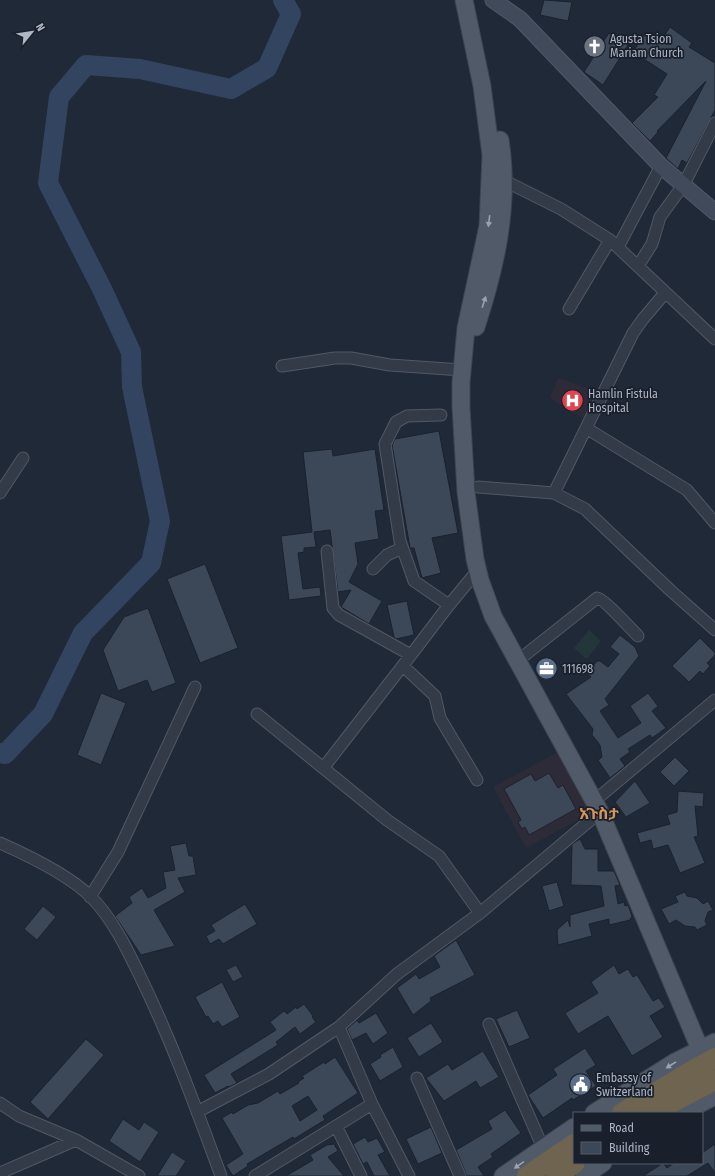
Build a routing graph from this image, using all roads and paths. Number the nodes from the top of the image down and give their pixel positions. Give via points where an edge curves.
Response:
1 (464, 0) edge
2 (475, 0) edge
3 (493, 0) edge
4 (715, 123) edge
5 (661, 166) junction
6 (497, 181) junction
7 (684, 184) junction
8 (715, 212) edge
9 (614, 243) junction
10 (638, 266) junction
11 (665, 293) junction
12 (569, 309) dead end
13 (715, 339) edge
14 (282, 366) dead end
15 (462, 370) junction
16 (441, 415) dead end
17 (586, 428) junction
18 (23, 458) dead end
19 (478, 488) junction
20 (0, 492) edge
21 (554, 493) junction
22 (715, 523) edge
23 (402, 548) junction
24 (327, 551) dead end
25 (374, 569) dead end
26 (478, 570) junction
27 (449, 605) junction
28 (715, 630) edge
29 (638, 636) dead end
30 (411, 655) junction
31 (525, 655) junction
32 (403, 666) junction
33 (195, 686) dead end
34 (715, 700) edge
35 (257, 714) dead end
36 (324, 767) junction
37 (477, 780) dead end
38 (600, 805) junction
39 (0, 843) edge
40 (90, 897) junction
41 (480, 914) junction
42 (489, 1024) dead end
43 (339, 1027) junction
44 (709, 1049) edge
45 (417, 1078) dead end
46 (715, 1080) edge
47 (715, 1096) edge
48 (0, 1103) edge
49 (372, 1104) junction
50 (197, 1112) junction
51 (596, 1112) edge
52 (624, 1112) edge
53 (654, 1112) edge
54 (684, 1112) edge
55 (336, 1126) junction
56 (573, 1128) edge
57 (76, 1140) junction
58 (573, 1145) edge
59 (544, 1148) junction
60 (574, 1164) edge
61 (602, 1164) edge
62 (0, 1173) edge
63 (139, 1176) edge
64 (221, 1176) edge
65 (255, 1176) edge
66 (361, 1176) edge
67 (409, 1176) edge
68 (460, 1176) edge
69 (503, 1176) edge
70 (527, 1176) edge
71 (556, 1176) edge
72 (584, 1176) edge

1 - 6 main road via 483,93
2 - 6 main road via 501,145
3 - 5 street via 520,19
4 - 7 street
5 - 7 street
5 - 9 street
6 - 9 street via 560,208
6 -> 15 main road via 466,328
19 -> 6 main road via 472,430 472,351 501,234 504,206
7 - 8 street
7 - 10 street via 660,217 652,244
9 - 10 street
9 - 12 street
10 - 11 street
11 - 13 street
11 - 17 street via 633,333
14 - 15 street via 351,358 390,365
15 - 26 main road via 461,407 467,499
16 - 23 street via 407,416 396,422 385,444
17 - 21 street
17 - 22 street via 687,490
18 - 20 street
19 - 21 street
19 - 31 main road via 489,574 503,612
21 - 28 street via 585,509
23 - 25 street via 387,555
23 - 27 street via 414,581
24 - 30 street via 333,608 339,615
26 - 27 street
26 - 38 main road via 493,616
27 - 30 street
29 - 31 street via 605,601 597,598
30 - 32 street
31 - 38 main road
32 - 36 street
32 - 37 street via 435,696 440,718
33 - 40 street via 118,852
34 - 38 street
35 - 36 street
36 - 41 street via 387,820 439,856
38 - 41 street
38 - 44 main road
39 - 40 street via 52,869
40 - 50 street via 110,920 128,952 170,1042
41 - 43 street via 397,974
42 - 59 street
43 - 49 street
43 - 50 street via 269,1074
44 -> 51 main road via 675,1062
44 - 52 highway via 688,1073
45 - 68 street
46 - 53 highway
47 - 54 main road
48 - 57 street via 19,1116
49 - 55 street
49 - 67 street
50 - 64 street
55 - 65 street
55 - 66 street
56 - 59 main road
57 - 62 street
57 - 63 street
58 - 70 highway
59 -> 69 main road
60 - 71 highway
61 - 72 main road

